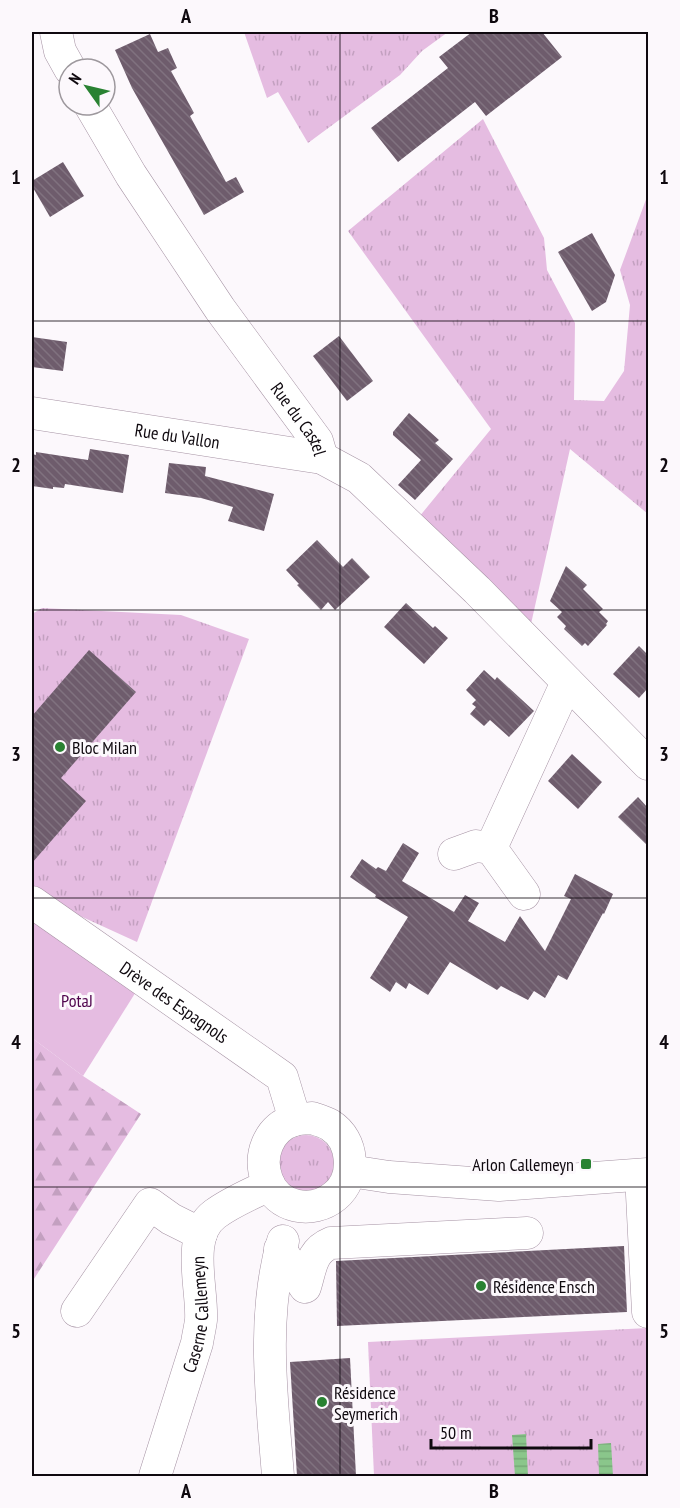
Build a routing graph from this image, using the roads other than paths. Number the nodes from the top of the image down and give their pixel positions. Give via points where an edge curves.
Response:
1 (56, 32) edge
2 (63, 57) edge
3 (97, 117) edge
4 (32, 413) edge
5 (322, 458) junction
6 (567, 682) junction
7 (648, 764) edge
8 (490, 848) junction
9 (454, 854) dead end
10 (524, 894) dead end
11 (32, 902) edge
12 (295, 1120) junction
13 (350, 1171) junction
14 (645, 1174) edge
15 (268, 1185) junction
16 (293, 1206) junction
17 (527, 1233) dead end
18 (201, 1234) junction
19 (280, 1249) junction
20 (77, 1311) dead end
21 (648, 1312) edge
22 (155, 1476) edge
23 (278, 1476) edge

1 - 2 street
3 - 5 street, Rue du Castel via 130,175 220,309 317,441
4 - 5 street, Rue du Vallon
5 - 6 street, Rue du Castel via 359,478
6 - 7 street, Rue du Castel
6 - 8 street
8 - 9 street via 476,846
8 - 10 street
11 - 12 street, Drève des Espagnols via 282,1077
12 - 13 street via 312,1118 329,1124 343,1137 350,1153
12 - 15 street via 280,1127 269,1139 263,1154
13 - 14 street via 499,1185
13 - 16 street via 335,1196 322,1203
14 - 21 street
15 - 16 street via 278,1199
15 - 18 street, Caserne Callemeyn via 213,1215
16 - 19 street
17 - 19 street via 331,1243 314,1256 305,1287
18 - 20 street via 150,1204
18 - 22 street, Caserne Callemeyn via 197,1264 201,1321 197,1343
19 - 23 street via 269,1354

